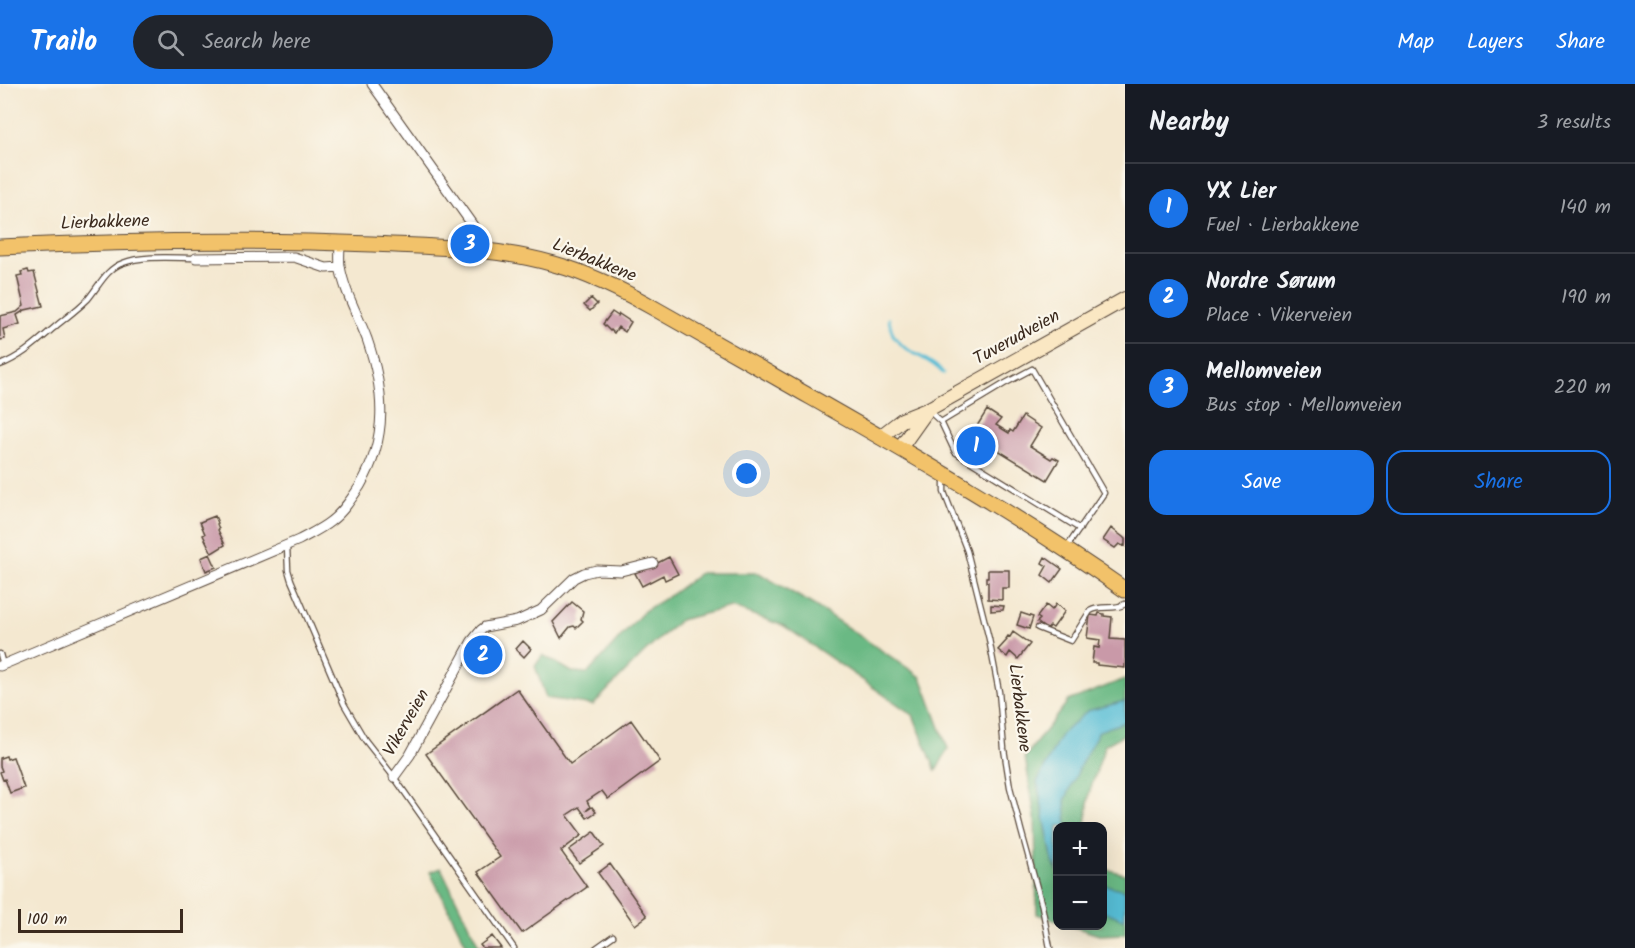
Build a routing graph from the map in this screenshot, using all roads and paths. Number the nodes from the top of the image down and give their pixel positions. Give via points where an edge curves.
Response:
1 (372, 84) edge
2 (340, 243) junction
3 (0, 247) edge
4 (476, 250) junction
5 (196, 258) joint
6 (340, 267) junction
7 (1125, 299) edge
8 (2, 364) edge
9 (927, 410) junction
10 (941, 422) junction
11 (880, 437) junction
12 (900, 448) junction
13 (948, 476) junction
14 (1080, 529) junction
15 (287, 546) junction
16 (1065, 549) junction
17 (653, 563) dead end
18 (1125, 590) edge
19 (1125, 604) edge
20 (1038, 628) dead end
21 (0, 654) edge
22 (1, 666) edge
23 (394, 777) junction
24 (613, 936) dead end
25 (514, 948) edge
26 (596, 948) edge
27 (1050, 948) edge

1 - 4 street via 470,220 476,233
2 - 3 main road, Lierbakkene via 203,240
2 - 4 main road, Lierbakkene
2 - 6 street
4 - 11 main road, Lierbakkene via 545,261 601,281
5 - 6 street via 294,257 326,268
5 - 8 lane via 140,259 117,266 78,308 34,345
6 - 15 street via 376,368 382,414 379,440 366,476 338,515
7 - 9 main road, Tuverudveien
9 - 10 lane
9 - 11 main road, Tuverudveien via 902,420
9 - 12 main road, Tuverudveien
10 - 14 lane via 956,452
10 - 14 lane via 1032,369 1104,493
11 - 12 main road, Lierbakkene
12 - 13 main road, Lierbakkene
13 - 16 main road, Lierbakkene
13 - 27 lane, Lierbakkene via 944,492 967,550 989,639 1010,787
14 - 16 lane
15 - 22 street
15 - 23 lane, Vikerveien via 291,580 344,704 365,740
16 - 18 main road, Lierbakkene
17 - 23 street, Vikerveien via 621,571 584,573 541,610 481,630
19 - 20 lane via 1094,608 1071,641
21 - 22 lane
23 - 25 lane
24 - 26 lane

